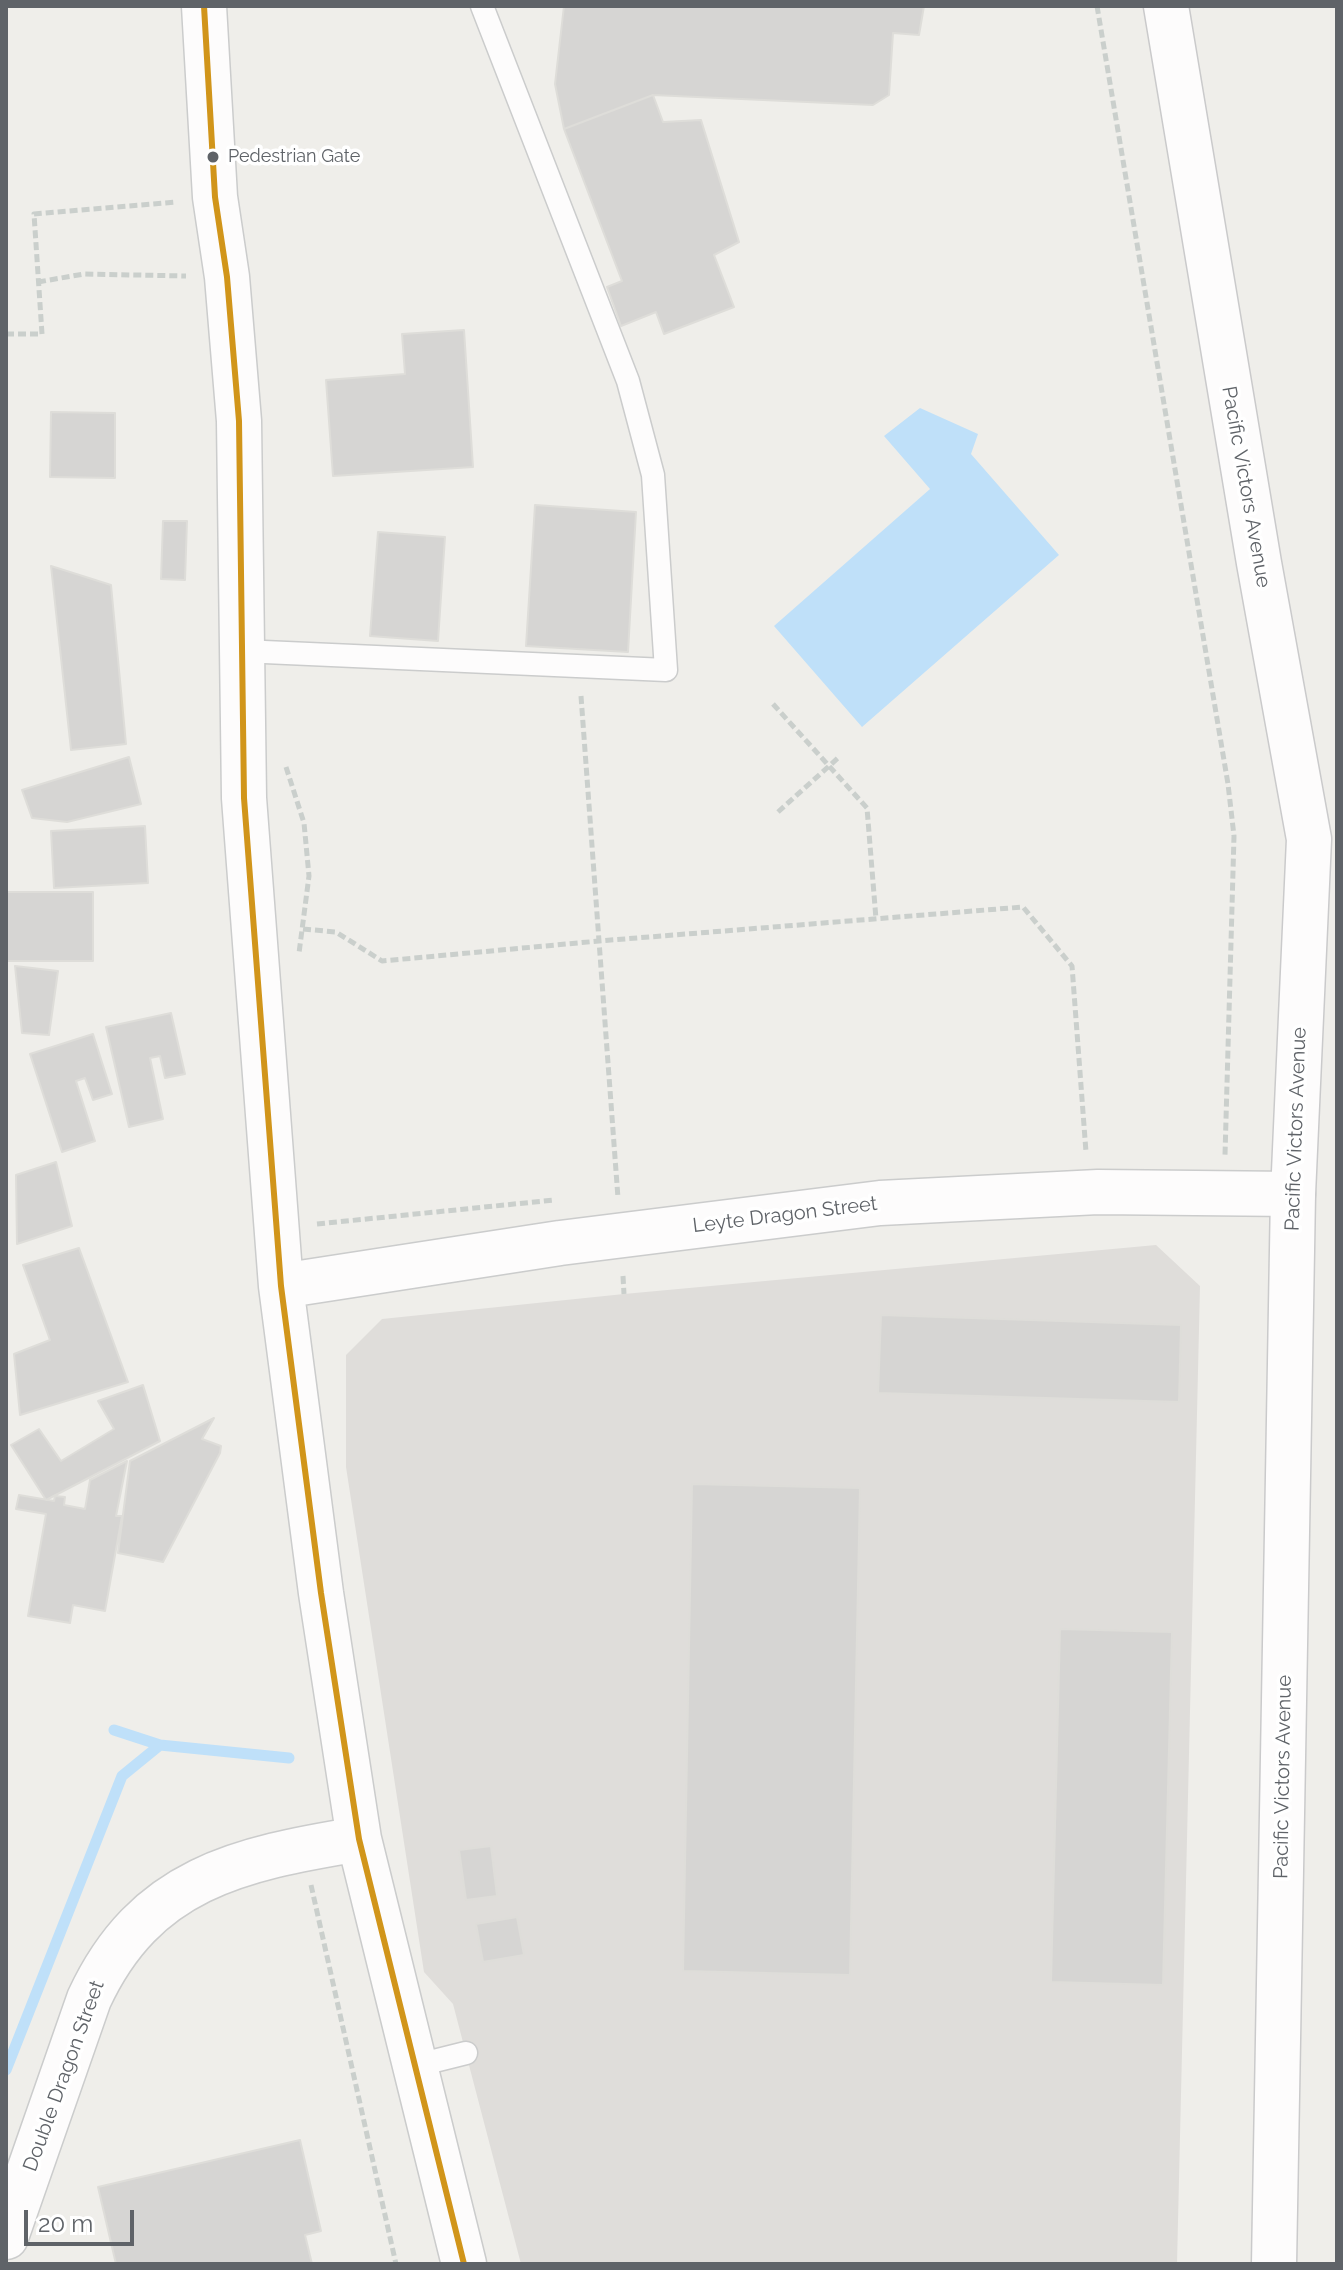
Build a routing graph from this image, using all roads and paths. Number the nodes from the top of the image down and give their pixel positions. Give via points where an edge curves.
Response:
1 (204, 6) edge
2 (482, 6) edge
3 (1097, 6) edge
4 (1166, 6) edge
5 (215, 197) junction
6 (227, 277) junction
7 (38, 282) junction
8 (6, 334) edge
9 (242, 651) junction
10 (579, 666) junction
11 (773, 704) dead end
12 (838, 758) dead end
13 (830, 766) junction
14 (778, 812) dead end
15 (876, 919) junction
16 (303, 929) dead end
17 (599, 941) junction
18 (1086, 1152) dead end
19 (1225, 1156) dead end
20 (633, 1192) dead end
21 (1293, 1194) junction
22 (602, 1195) dead end
23 (556, 1200) dead end
24 (619, 1214) junction
25 (308, 1225) dead end
26 (281, 1286) junction
27 (624, 1294) dead end
28 (364, 1858) junction
29 (312, 1866) junction
30 (296, 1887) dead end
31 (466, 2053) dead end
32 (414, 2066) junction
33 (6, 2237) edge
34 (396, 2264) edge
35 (464, 2264) edge
36 (1274, 2264) edge

1 - 5 street
2 - 10 lane via 628,381 653,475 666,670
3 - 19 path via 1234,836
4 - 21 street, Pacific Victors Avenue via 1309,839
5 - 6 street
5 - 7 path via 34,214
6 - 7 path via 99,273
6 - 9 street via 239,421
7 - 8 path via 42,334
9 - 10 lane
9 - 26 street via 244,798
10 - 17 path
11 - 13 path
12 - 13 path
13 - 14 path
13 - 15 path via 867,808
15 - 17 path
15 - 18 path via 1023,907 1072,966
16 - 17 path via 336,932 382,961
17 - 24 path
20 - 24 path
21 - 24 street, Leyte Dragon Street via 1098,1192
21 - 36 street, Pacific Victors Avenue
22 - 24 path
23 - 25 path
24 - 26 street, Leyte Dragon Street
24 - 27 path
26 - 28 street via 321,1593
28 - 29 street, Double Dragon Street
28 - 29 path
28 - 32 street
29 - 30 path
29 - 33 street, Double Dragon Street via 249,1862 208,1877 156,1908 125,1938 85,2009
29 - 34 path
31 - 32 lane
32 - 35 street

